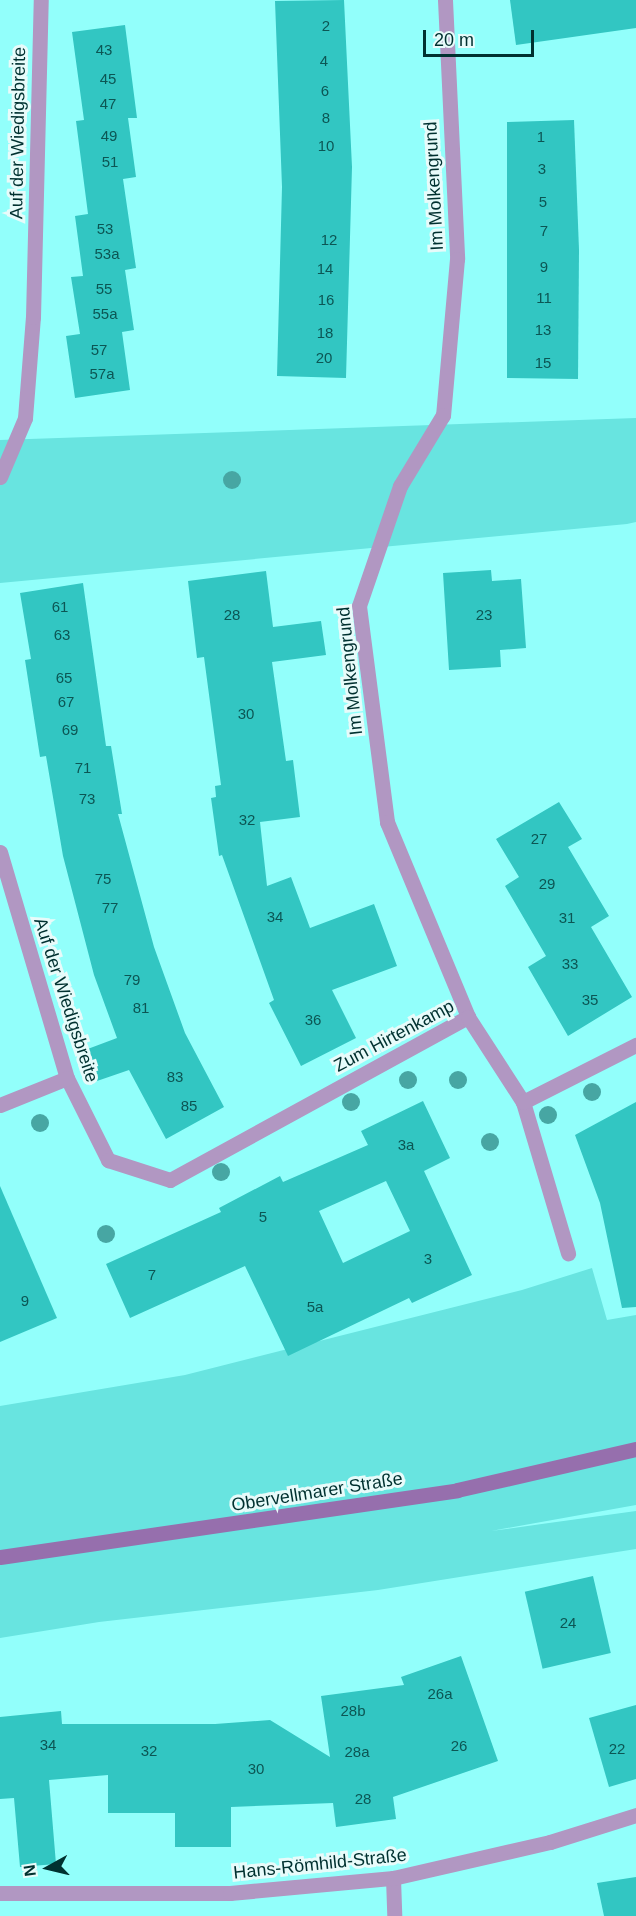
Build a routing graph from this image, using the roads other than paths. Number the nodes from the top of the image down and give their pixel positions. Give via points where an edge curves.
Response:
1 (41, 0) edge
2 (445, 0) edge
3 (0, 477) edge
4 (0, 852) edge
5 (468, 1017) junction
6 (636, 1045) edge
7 (67, 1078) junction
8 (523, 1102) junction
9 (0, 1105) edge
10 (170, 1180) joint
11 (568, 1253) dead end
12 (636, 1449) edge
13 (0, 1557) edge
14 (636, 1815) edge
15 (393, 1878) junction
16 (0, 1893) edge
17 (394, 1916) edge

1 - 3 street, Auf der Wiedigsbreite via 33,317 25,418
2 - 5 street, Im Molkengrund via 457,259 444,415 400,486 359,606 387,822
4 - 7 street, Auf der Wiedigsbreite
5 - 8 street, Zum Hirtenkamp
5 - 10 street, Zum Hirtenkamp
6 - 8 street
7 - 9 street
7 - 10 street, Auf der Wiedigsbreite via 108,1160
8 - 11 street, Zum Hirtenkamp
12 - 13 main road, Obervellmarer Straße via 457,1490
14 - 15 street, Hans-Römhild-Straße via 550,1842
15 - 16 street, Hans-Römhild-Straße via 231,1893
15 - 17 street

